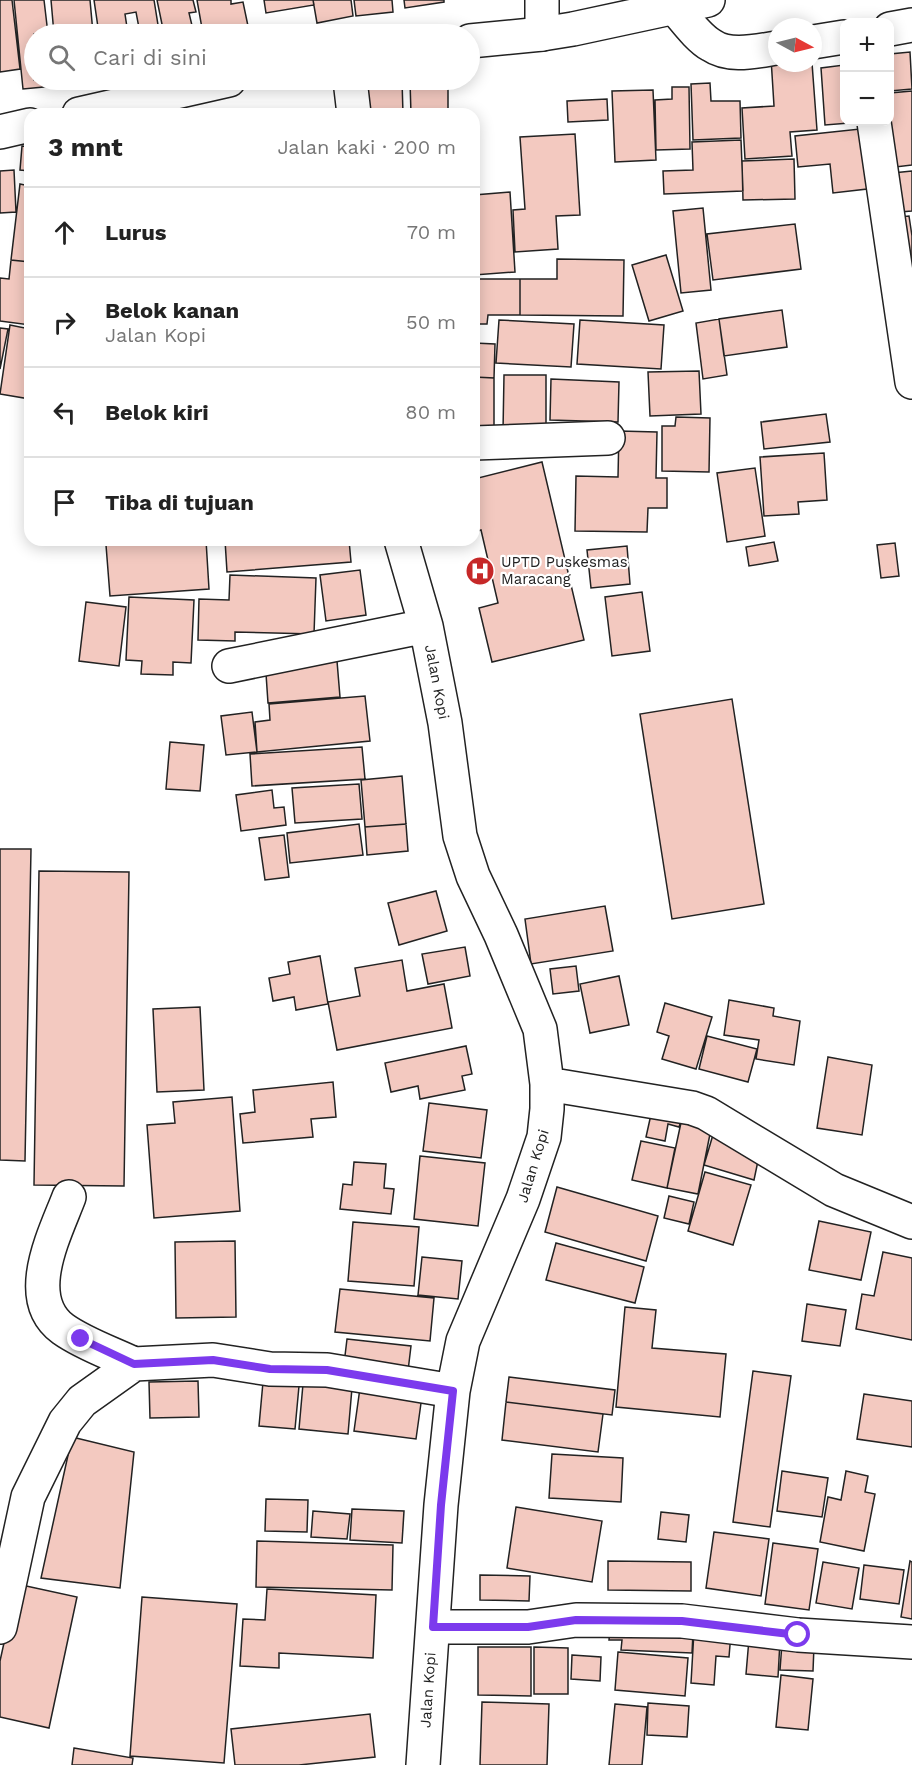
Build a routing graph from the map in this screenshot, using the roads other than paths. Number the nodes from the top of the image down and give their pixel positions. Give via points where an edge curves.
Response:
1 (542, 0) edge
2 (708, 0) edge
3 (674, 7) junction
4 (912, 25) edge
5 (894, 28) edge
6 (542, 34) junction
7 (840, 38) edge
8 (480, 40) edge
9 (822, 41) edge
10 (768, 49) edge
11 (185, 90) edge
12 (351, 90) edge
13 (105, 108) edge
14 (353, 108) edge
15 (24, 126) edge
16 (875, 126) edge
17 (0, 132) edge
18 (912, 382) edge
19 (608, 438) dead end
20 (480, 443) edge
21 (404, 546) edge
22 (426, 626) junction
23 (229, 666) dead end
24 (547, 1084) junction
25 (69, 1197) dead end
26 (912, 1222) edge
27 (134, 1364) junction
28 (453, 1391) junction
29 (0, 1627) edge
30 (433, 1627) junction
31 (912, 1642) edge
32 (423, 1765) edge

1 - 6 street
2 - 3 street
3 - 6 street
3 - 10 street via 710,45 737,53
4 - 5 street
6 - 8 street
7 - 9 street
11 - 13 street
12 - 14 street
15 - 17 street
16 - 18 street
19 - 20 street
21 - 22 street, Jalan Kopi
22 - 23 street
22 - 24 street, Jalan Kopi via 445,723 460,836 473,876 540,1029
24 - 26 street via 706,1113 834,1190
24 - 28 street, Jalan Kopi via 544,1137 523,1199 463,1341
25 - 27 street via 45,1258 42,1295 62,1329
27 - 28 street via 213,1360 270,1369 327,1370
27 - 29 street via 82,1401 64,1422 28,1497
28 - 30 street, Jalan Kopi
30 - 31 street via 528,1627 576,1620 682,1621 798,1635
30 - 32 street, Jalan Kopi

